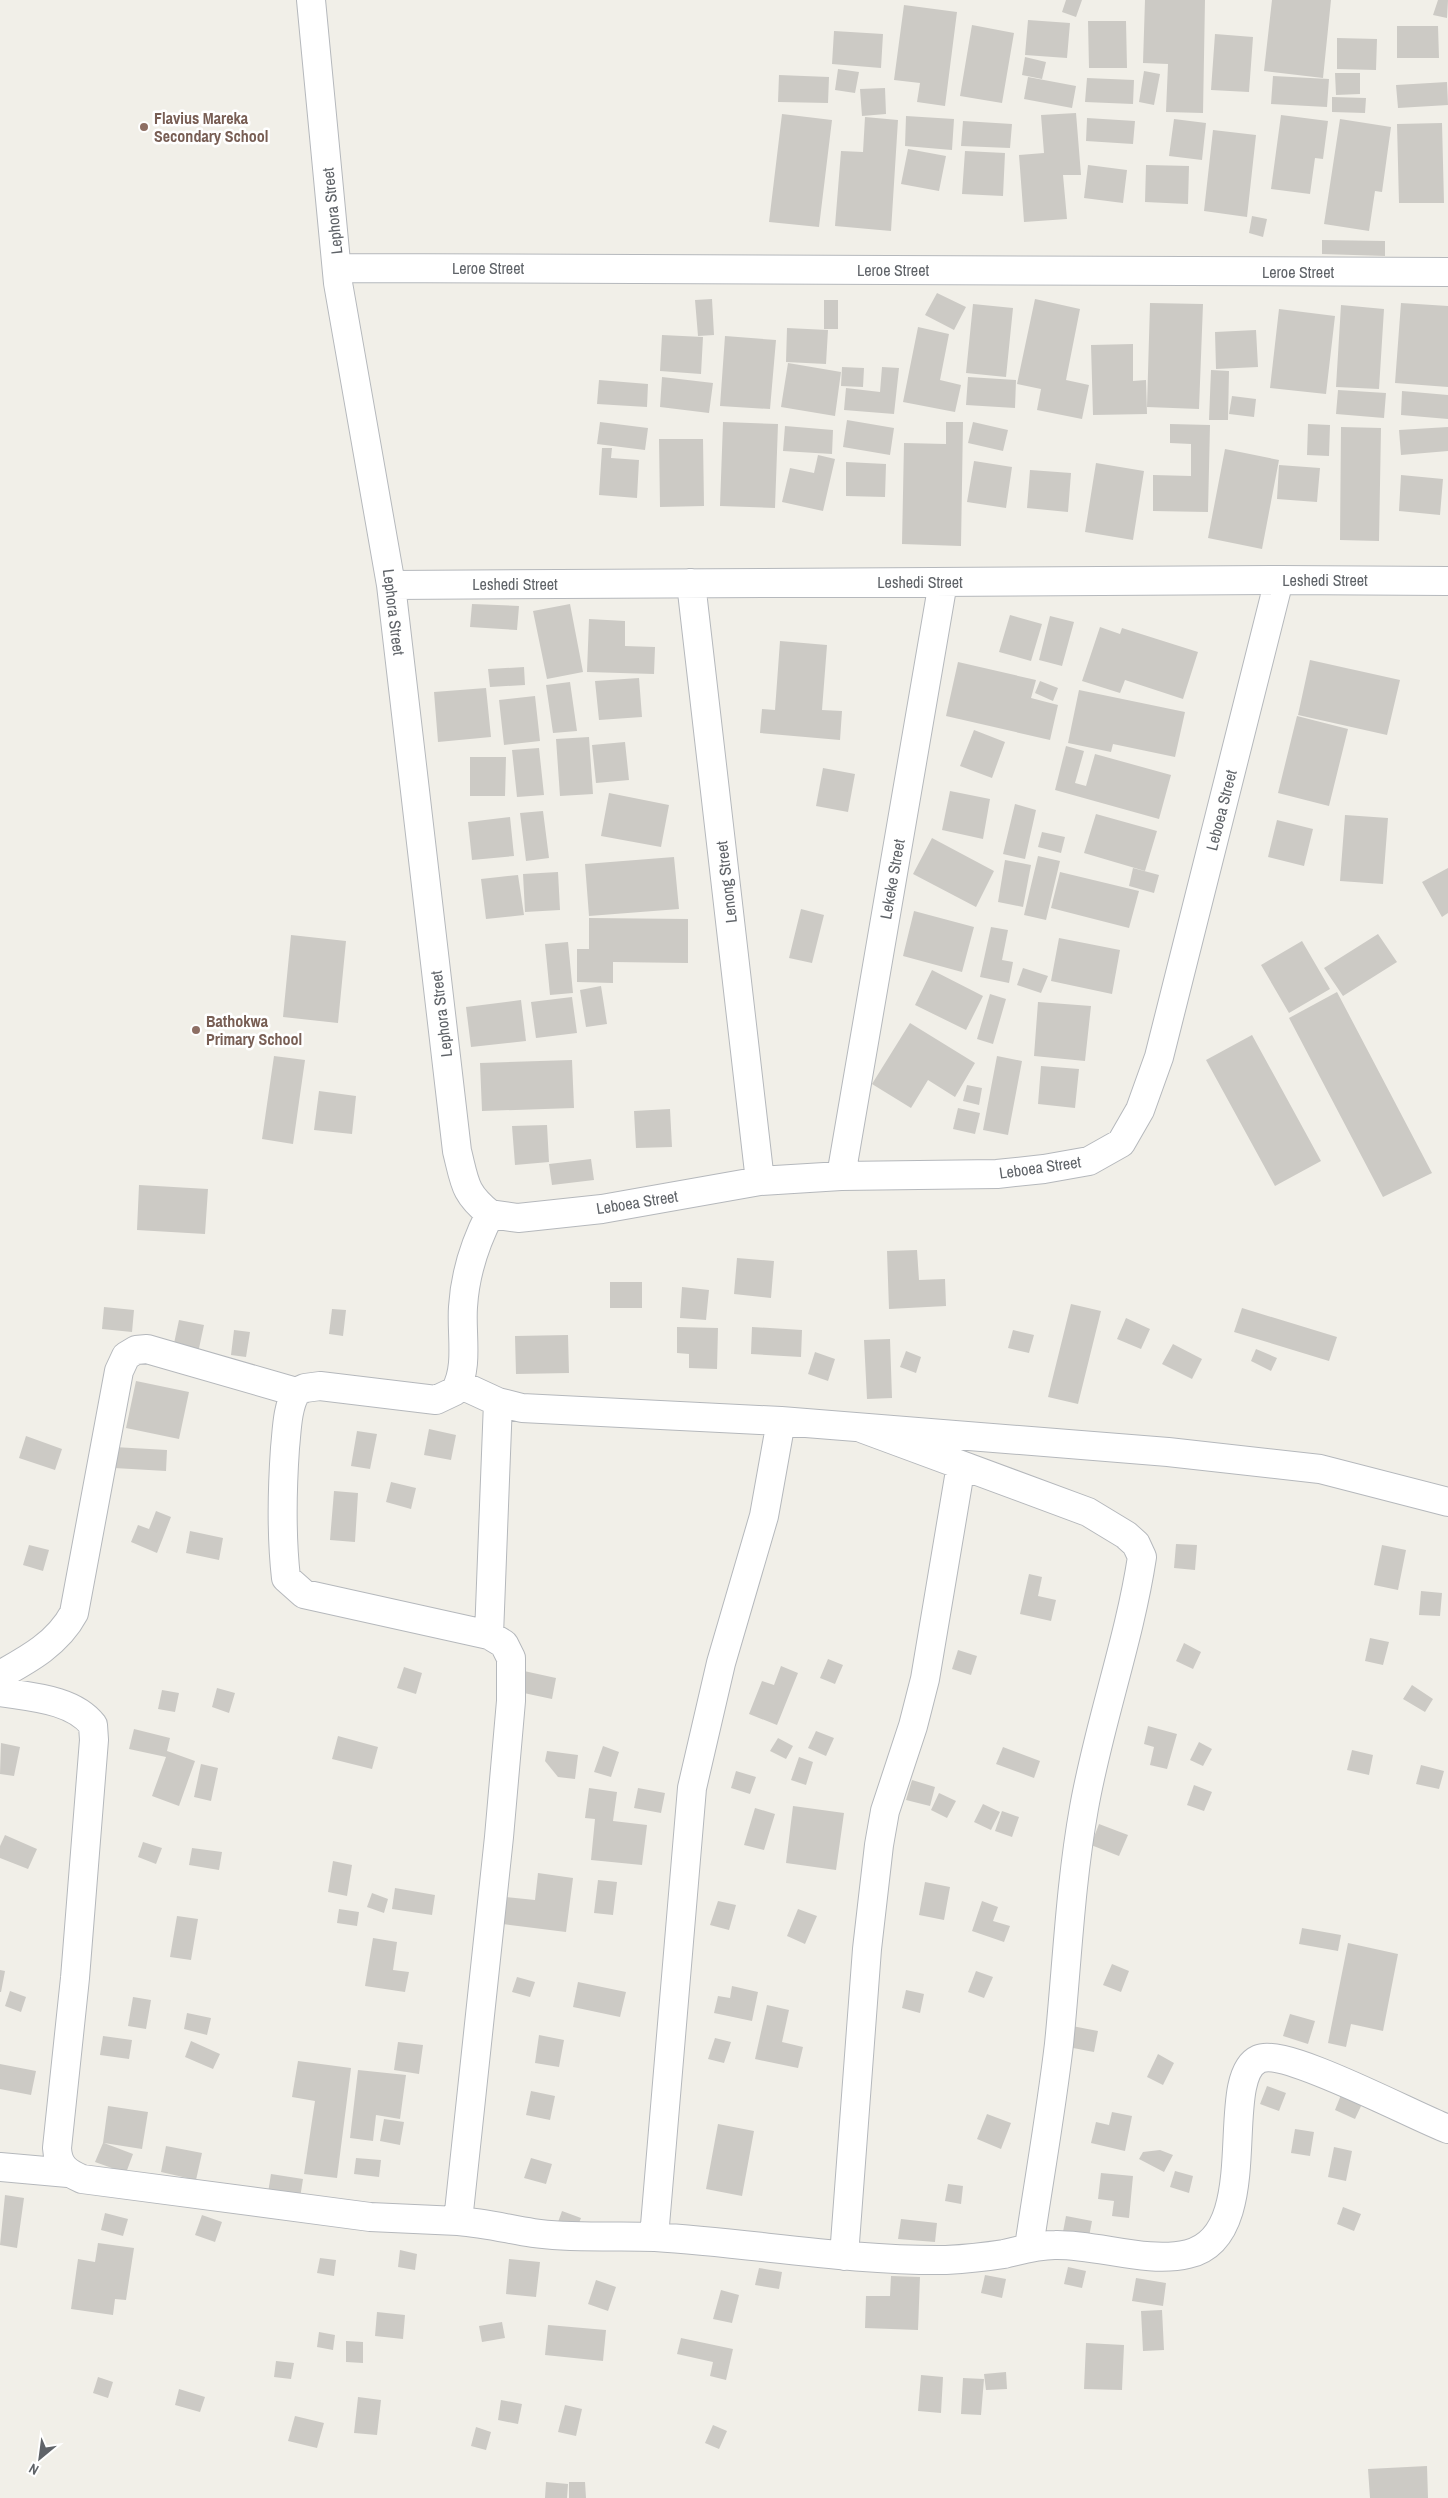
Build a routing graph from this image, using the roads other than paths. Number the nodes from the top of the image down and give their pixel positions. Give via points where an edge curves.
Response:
1 (311, 0) edge
2 (338, 268) junction
3 (1448, 272) edge
4 (1279, 580) junction
5 (1448, 581) edge
6 (942, 582) junction
7 (691, 583) junction
8 (391, 585) junction
9 (841, 1176) junction
10 (760, 1181) junction
11 (490, 1214) junction
12 (459, 1384) junction
13 (296, 1392) junction
14 (498, 1402) junction
15 (781, 1421) junction
16 (861, 1428) junction
17 (961, 1465) junction
18 (1448, 1502) edge
19 (489, 1635) junction
20 (0, 1675) edge
21 (0, 1692) edge
22 (1448, 2129) edge
23 (0, 2166) edge
24 (68, 2173) junction
25 (458, 2221) junction
26 (654, 2237) junction
27 (1029, 2247) junction
28 (844, 2256) junction

1 - 2 street, Lephora Street
2 - 3 street, Leroe Street
2 - 8 street, Lephora Street
4 - 5 street, Leshedi Street
4 - 6 street, Leshedi Street
4 - 9 street, Leboea Street via 1159,1057 1140,1110 1121,1143 1089,1161 1044,1169 997,1174
6 - 7 street, Leshedi Street
6 - 9 street, Lekeke Street
7 - 8 street, Leshedi Street
7 - 10 street, Lenong Street
8 - 11 street, Lephora Street via 457,1151 466,1190
9 - 10 street, Leboea Street
10 - 11 street, Leboea Street via 602,1209 518,1218
11 - 12 street via 471,1259 464,1294
12 - 13 street via 455,1391 436,1400 320,1386
12 - 14 street
13 - 19 street via 288,1416 282,1483 282,1544 286,1578 304,1594 322,1600
13 - 20 street via 147,1349 136,1350 126,1356 119,1371 112,1404 74,1613 66,1627 42,1651
14 - 15 street via 545,1410
14 - 19 street
15 - 16 street
15 - 26 street via 764,1516 721,1662 692,1788
16 - 17 street
16 - 18 street via 1168,1452 1320,1469
17 - 27 street via 1088,1512 1126,1535 1136,1544 1142,1557 1084,1808 1058,2045
17 - 28 street via 925,1679 885,1811 879,1845 866,1959
19 - 25 street via 504,1644 511,1658 511,1701
21 - 24 street via 51,1701 78,1712 93,1725 75,1978 57,2148 58,2157
22 - 27 street via 1298,2063 1269,2057 1258,2059 1248,2068 1244,2081 1231,2200 1224,2226 1212,2243 1191,2254 1168,2257 1057,2245
23 - 24 street
24 - 25 street via 82,2179 370,2217
25 - 26 street via 533,2233
26 - 28 street
27 - 28 street via 983,2258 945,2260

